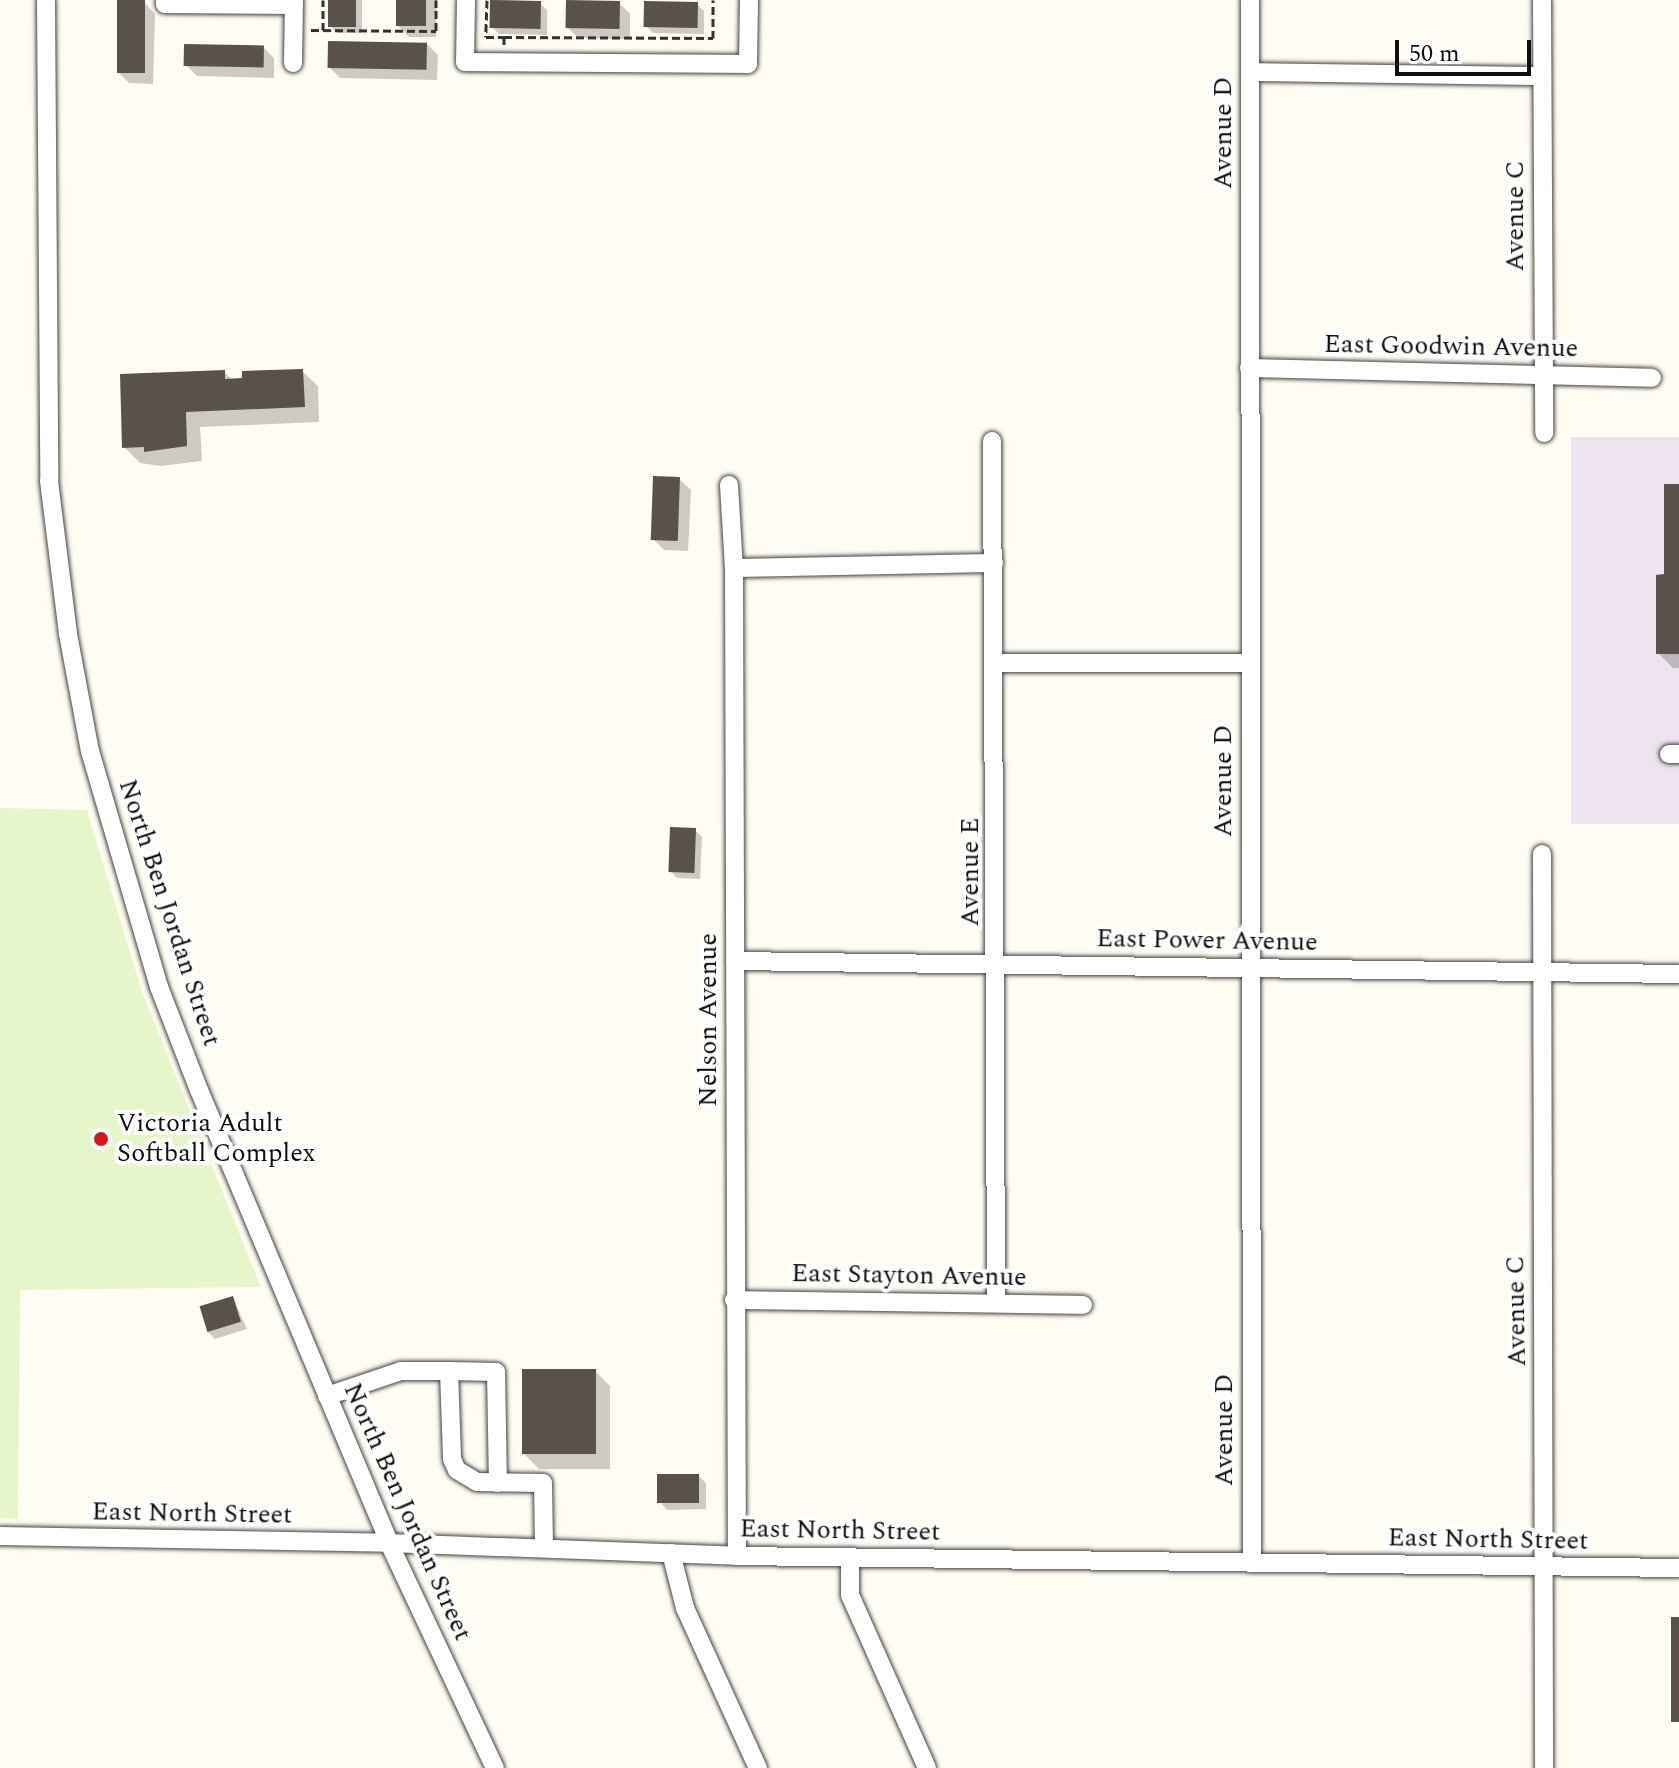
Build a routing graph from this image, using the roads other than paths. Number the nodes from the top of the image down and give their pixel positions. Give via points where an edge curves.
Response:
1 (46, 0) edge
2 (165, 0) edge
3 (466, 0) edge
4 (749, 0) edge
5 (1250, 0) edge
6 (1542, 0) edge
7 (294, 2) edge
8 (293, 63) dead end
9 (1250, 72) junction
10 (1542, 76) junction
11 (1249, 368) junction
12 (1542, 375) junction
13 (1652, 378) dead end
14 (1544, 433) dead end
15 (992, 441) dead end
16 (729, 485) dead end
17 (994, 563) junction
18 (734, 568) junction
19 (997, 663) junction
20 (1251, 663) junction
21 (1542, 854) dead end
22 (735, 961) junction
23 (998, 965) junction
24 (1249, 967) junction
25 (1539, 971) junction
26 (1679, 974) edge
27 (734, 1300) junction
28 (996, 1303) junction
29 (1083, 1305) dead end
30 (449, 1371) junction
31 (327, 1396) junction
32 (498, 1483) junction
33 (0, 1536) edge
34 (389, 1543) junction
35 (544, 1548) junction
36 (671, 1553) junction
37 (737, 1556) junction
38 (850, 1558) junction
39 (1252, 1563) junction
40 (1546, 1567) junction
41 (1679, 1568) edge
42 (495, 1768) edge
43 (758, 1768) edge
44 (927, 1768) edge
45 (1544, 1768) edge

1 - 31 street, North Ben Jordan Street via 44,355 49,481 68,634 90,751 159,987
2 - 7 street
3 - 4 street via 465,62 748,64
5 - 9 street, Avenue D
6 - 10 street, Avenue C
7 - 8 street
9 - 10 street
9 - 11 street, Avenue D
10 - 12 street, Avenue C
11 - 12 street, East Goodwin Avenue
11 - 20 street, Avenue D
12 - 13 street, East Goodwin Avenue
12 - 14 street, Avenue C
15 - 17 street, Avenue E
16 - 18 street, Nelson Avenue
17 - 18 street
17 - 19 street, Avenue E
18 - 22 street, Nelson Avenue
19 - 20 street
19 - 23 street, Avenue E
20 - 24 street, Avenue D
21 - 25 street, Avenue C
22 - 23 street, East Power Avenue
22 - 27 street, Nelson Avenue
23 - 24 street, East Power Avenue
23 - 28 street, Avenue E
24 - 25 street, East Power Avenue
24 - 39 street, Avenue D
25 - 26 street, East Power Avenue
25 - 40 street, Avenue C
27 - 28 street, East Stayton Avenue
27 - 37 street, Nelson Avenue
28 - 29 street, East Stayton Avenue
30 - 31 street via 401,1371
30 - 32 street via 452,1459 466,1479
30 - 32 street via 496,1372
31 - 34 street, North Ben Jordan Street
32 - 35 street via 543,1483
33 - 34 street, East North Street
34 - 35 street, East North Street
34 - 42 street, North Ben Jordan Street
35 - 36 street, East North Street
36 - 37 street, East North Street
36 - 43 street via 685,1608
37 - 38 street, East North Street
38 - 39 street, East North Street
38 - 44 street via 850,1595
39 - 40 street, East North Street
40 - 41 street, East North Street
40 - 45 street, Avenue C

